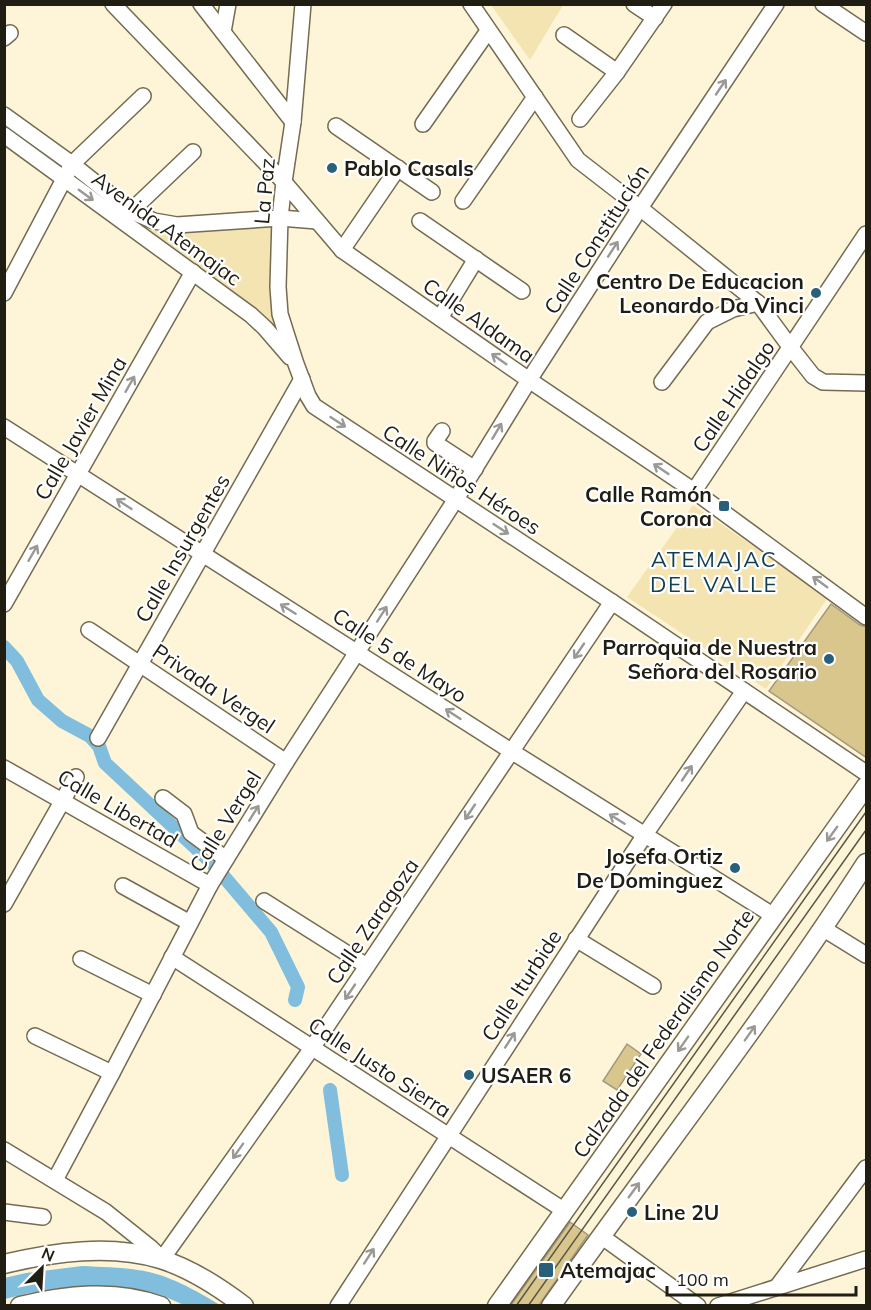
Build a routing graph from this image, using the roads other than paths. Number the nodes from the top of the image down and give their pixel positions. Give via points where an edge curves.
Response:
1 (113, 4) edge
2 (201, 4) edge
3 (228, 4) edge
4 (303, 4) edge
5 (471, 4) edge
6 (634, 4) edge
7 (664, 4) edge
8 (776, 4) edge
9 (823, 4) edge
10 (655, 18) junction
11 (488, 31) junction
12 (223, 32) junction
13 (867, 33) edge
14 (564, 35) dead end
15 (617, 72) junction
16 (143, 96) dead end
17 (535, 97) junction
18 (4, 115) edge
19 (580, 119) dead end
20 (293, 122) junction
21 (423, 124) dead end
22 (336, 126) dead end
23 (4, 135) edge
24 (193, 152) dead end
25 (72, 165) junction
26 (398, 168) junction
27 (65, 180) junction
28 (284, 182) junction
29 (432, 192) dead end
30 (463, 201) dead end
31 (640, 208) junction
32 (131, 211) junction
33 (280, 218) junction
34 (317, 221) junction
35 (420, 221) dead end
36 (867, 234) edge
37 (342, 250) junction
38 (476, 259) junction
39 (193, 272) junction
40 (522, 291) dead end
41 (4, 293) edge
42 (758, 303) junction
43 (440, 318) junction
44 (791, 348) junction
45 (296, 364) junction
46 (302, 379) junction
47 (529, 380) junction
48 (662, 382) dead end
49 (867, 383) edge
50 (4, 427) edge
51 (442, 431) dead end
52 (475, 469) junction
53 (78, 474) junction
54 (694, 491) junction
55 (456, 499) junction
56 (203, 554) junction
57 (612, 602) junction
58 (4, 604) edge
59 (867, 616) edge
60 (89, 630) dead end
61 (357, 652) junction
62 (140, 664) junction
63 (744, 691) junction
64 (98, 738) dead end
65 (511, 751) junction
66 (286, 762) junction
67 (4, 768) edge
68 (867, 774) edge
69 (76, 777) dead end
70 (867, 786) edge
71 (163, 798) dead end
72 (63, 801) junction
73 (644, 836) junction
74 (224, 861) junction
75 (867, 863) edge
76 (211, 882) junction
77 (123, 886) dead end
78 (264, 901) dead end
79 (4, 904) edge
80 (774, 916) junction
81 (190, 923) junction
82 (824, 928) junction
83 (576, 939) junction
84 (867, 955) edge
85 (172, 957) junction
86 (81, 959) dead end
87 (367, 966) junction
88 (652, 986) dead end
89 (153, 995) junction
90 (35, 1036) dead end
91 (312, 1048) junction
92 (112, 1073) junction
93 (448, 1136) junction
94 (4, 1150) edge
95 (867, 1168) edge
96 (55, 1180) junction
97 (565, 1211) junction
98 (4, 1212) edge
99 (43, 1217) dead end
100 (122, 1226) junction
101 (601, 1236) junction
102 (124, 1252) junction
103 (162, 1259) junction
104 (867, 1259) edge
105 (4, 1264) edge
106 (777, 1287) junction
107 (20, 1305) edge
108 (161, 1305) edge
109 (244, 1305) edge
110 (338, 1305) edge
111 (497, 1305) edge
112 (551, 1305) edge
113 (698, 1305) edge
114 (718, 1305) edge

1 - 28 street, Calle Aldama
2 - 12 street
3 - 12 street
4 - 20 street, La Paz
5 - 11 street
6 - 10 street
7 - 10 street
31 -> 8 street, Calle Constitución
9 - 13 street
10 - 15 street
11 - 17 street
11 - 21 street
12 - 20 street
14 - 15 street
15 - 19 street
16 - 25 street
17 - 30 street
17 - 31 street via 578,160
18 - 25 street, Avenida Atemajac
20 - 28 street, La Paz
22 - 26 street
23 - 27 street, Avenida Atemajac
24 - 32 street
25 - 27 street
25 - 32 street, Avenida Atemajac
26 - 29 street
26 - 37 street
27 -> 39 street, Avenida Atemajac
27 - 41 street
28 - 33 street, La Paz
28 - 34 street, Calle Aldama
31 - 42 street
47 -> 31 street, Calle Constitución
32 - 33 street, Avenida Atemajac via 177,225
33 - 34 street, Avenida Atemajac
33 - 45 street, La Paz via 280,314
34 - 37 street, Calle Aldama
35 - 38 street
36 - 44 street, Calle Hidalgo
37 - 43 street, Calle Aldama
38 - 40 street
38 - 43 street
39 - 45 street, Avenida Atemajac via 251,315
53 -> 39 street, Calle Javier Mina
42 - 44 street
42 - 48 street via 733,309 707,322
47 -> 43 street, Calle Aldama
44 - 49 street via 813,376 823,382
44 - 54 street, Calle Hidalgo
45 - 46 street, La Paz
46 -> 55 street, Calle Niños Héroes via 314,406
46 - 56 street, Calle Insurgentes
52 -> 47 street, Calle Constitución
54 -> 47 street, Calle Aldama
50 - 53 street, Calle 5 de Mayo
51 - 52 street via 435,443
52 - 55 street, Calle Constitución
56 -> 53 street, Calle 5 de Mayo
58 -> 53 street, Calle Javier Mina
59 -> 54 street, Calle Aldama
55 -> 57 street, Calle Niños Héroes
61 -> 55 street, Calle Vergel
61 -> 56 street, Calle 5 de Mayo
56 - 62 street, Calle Insurgentes
57 - 63 street, Calle Niños Héroes
57 -> 65 street, Calle Zaragoza
60 - 62 street, Privada Vergel
65 -> 61 street, Calle 5 de Mayo
61 - 66 street, Calle Vergel
62 - 64 street, Calle Insurgentes
62 - 66 street, Privada Vergel
63 - 68 street, Calle Niños Héroes
73 -> 63 street, Calle Iturbide
73 -> 65 street, Calle 5 de Mayo
65 -> 87 street, Calle Zaragoza
74 -> 66 street, Calle Vergel
67 - 72 street, Calle Libertad
69 - 72 street
70 -> 80 main road, Calzada del Federalismo Norte
71 - 74 street via 184,813 191,833
72 - 76 street, Calle Libertad
72 - 79 street
73 - 80 street, Calle 5 de Mayo
73 - 83 street, Calle Iturbide
74 - 76 street, Calle Vergel
75 - 82 main road
76 - 81 street, Calle Vergel
77 - 81 street
78 - 87 street
80 -> 97 main road, Calzada del Federalismo Norte
81 - 85 street, Calle Vergel
82 - 84 street
101 -> 82 main road
83 - 88 street
93 -> 83 street, Calle Iturbide
85 - 89 street, Calle Vergel
85 - 91 street, Calle Justo Sierra
86 - 89 street
87 -> 91 street, Calle Zaragoza
89 - 92 street, Calle Vergel
90 - 92 street
91 - 93 street, Calle Justo Sierra
91 -> 103 street, Calle Zaragoza
92 - 96 street, Calle Vergel
93 - 97 street, Calle Justo Sierra
110 -> 93 street, Calle Iturbide
94 - 96 street
95 - 106 street
96 - 100 street
97 - 111 main road, Calzada del Federalismo Norte
98 - 99 street
100 - 102 street via 131,1237
100 - 103 street
101 - 112 main road
101 - 113 street
102 - 103 main road
102 - 105 main road via 65,1252
103 - 109 main road via 188,1270
104 - 106 street
106 - 114 street
107 - 108 main road via 101,1295

